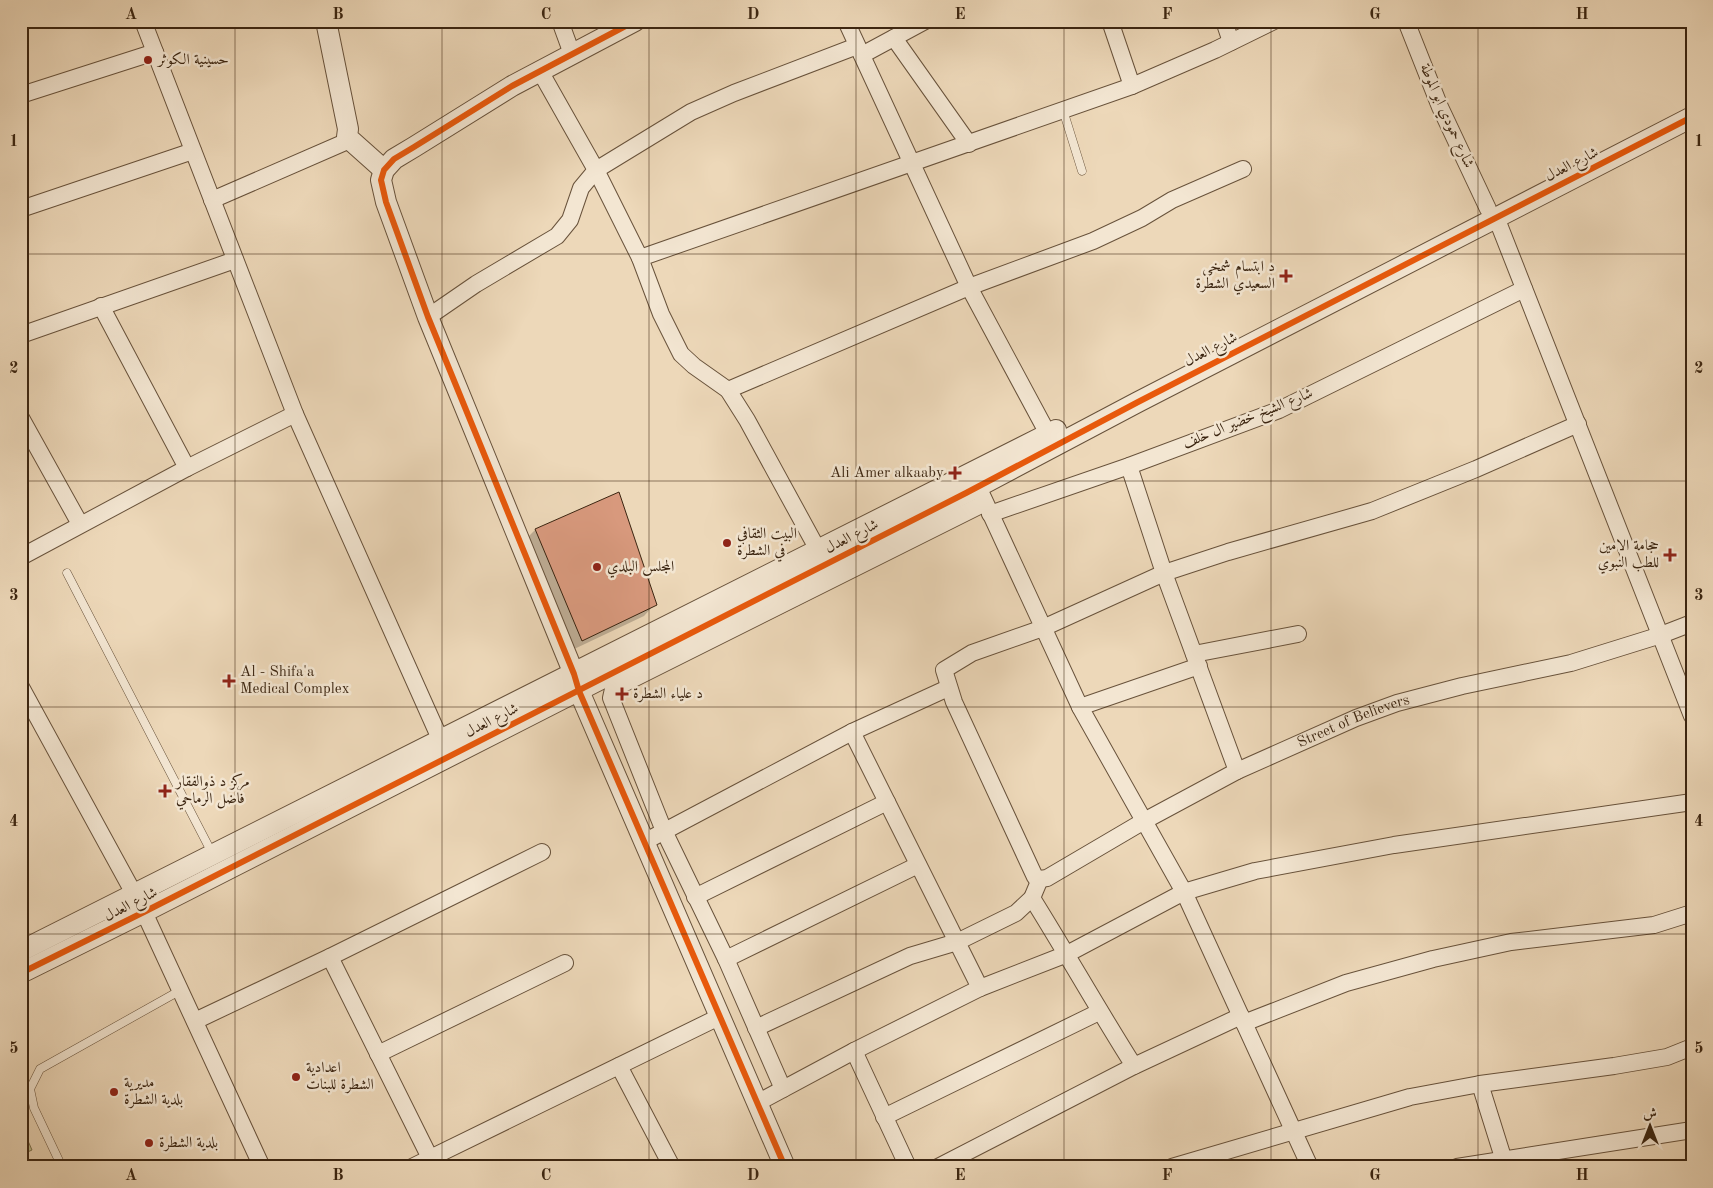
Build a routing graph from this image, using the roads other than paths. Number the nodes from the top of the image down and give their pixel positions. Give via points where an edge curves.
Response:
1 (143, 21) edge
2 (326, 21) edge
3 (560, 21) edge
4 (635, 21) edge
5 (846, 21) edge
6 (925, 21) edge
7 (1110, 21) edge
8 (1224, 21) edge
9 (1274, 21) edge
10 (1406, 21) edge
11 (894, 38) junction
12 (1231, 42) junction
13 (859, 50) junction
14 (155, 52) junction
15 (572, 54) junction
16 (540, 71) junction
17 (1132, 86) junction
18 (21, 95) edge
19 (1692, 104) edge
20 (1063, 110) junction
21 (1692, 117) edge
22 (347, 137) junction
23 (969, 144) junction
24 (193, 151) junction
25 (912, 164) junction
26 (1243, 169) dead end
27 (384, 170) junction
28 (596, 170) junction
29 (1082, 171) dead end
30 (212, 200) junction
31 (21, 209) edge
32 (1492, 213) junction
33 (640, 258) junction
34 (235, 260) junction
35 (969, 287) junction
36 (1524, 289) junction
37 (101, 306) junction
38 (428, 317) junction
39 (21, 335) edge
40 (728, 390) junction
41 (295, 414) junction
42 (21, 418) edge
43 (1578, 424) junction
44 (1048, 434) junction
45 (1128, 466) junction
46 (186, 468) junction
47 (984, 501) junction
48 (80, 524) junction
49 (818, 550) junction
50 (21, 557) edge
51 (67, 573) dead end
52 (1164, 573) junction
53 (1692, 623) edge
54 (1044, 628) junction
55 (1298, 634) dead end
56 (1661, 635) junction
57 (1196, 660) junction
58 (576, 682) junction
59 (21, 687) edge
60 (948, 688) junction
61 (1080, 707) junction
62 (27, 712) edge
63 (1692, 716) edge
64 (852, 732) junction
65 (441, 741) junction
66 (1237, 771) junction
67 (887, 802) junction
68 (1692, 802) edge
69 (1144, 821) junction
70 (664, 831) junction
71 (644, 842) junction
72 (542, 852) dead end
73 (213, 854) junction
74 (918, 864) junction
75 (1040, 879) junction
76 (1184, 892) junction
77 (134, 894) junction
78 (695, 897) junction
79 (1032, 898) junction
80 (144, 912) junction
81 (1692, 913) edge
82 (957, 942) junction
83 (21, 951) edge
84 (1067, 954) junction
85 (330, 957) junction
86 (726, 960) junction
87 (565, 963) dead end
88 (21, 973) edge
89 (980, 988) junction
90 (181, 990) junction
91 (1099, 1012) junction
92 (719, 1018) junction
93 (1242, 1019) junction
94 (195, 1021) junction
95 (756, 1028) junction
96 (1692, 1047) edge
97 (854, 1051) junction
98 (378, 1054) junction
99 (619, 1066) junction
100 (1134, 1066) junction
101 (1480, 1084) junction
102 (783, 1089) junction
103 (757, 1103) junction
104 (884, 1117) junction
105 (1293, 1130) junction
106 (1692, 1130) edge
107 (430, 1158) junction
108 (1505, 1163) edge
109 (669, 1166) edge
110 (62, 1167) edge
111 (262, 1167) edge
112 (412, 1167) edge
113 (785, 1167) edge
114 (908, 1167) edge
115 (938, 1167) edge
116 (1172, 1167) edge
117 (1310, 1167) edge
118 (1457, 1167) edge

1 - 14 street
2 - 22 street
3 - 15 street
4 - 15 street
5 - 13 street
6 - 11 street
7 - 17 street
8 - 12 street
9 - 12 street
10 - 32 street, شارع حمودي ابو الموطة via 1440,107
11 - 13 street
11 - 23 street
12 - 17 street
13 - 25 street
13 - 28 street via 734,93 691,112
14 - 18 street
14 - 24 street
15 - 16 street
16 - 27 street via 394,159
16 - 28 street
17 - 20 street
19 - 32 street, شارع العدل
20 - 23 street
20 - 29 lane
21 - 32 street, شارع العدل
22 - 27 street
22 - 30 street via 343,143
23 - 25 street
24 - 30 street
24 - 31 street
25 - 33 street
25 - 35 street
26 - 35 street via 1172,200 1093,241
27 - 38 street via 381,180 384,196
28 - 33 street
28 - 38 street via 581,188 570,220 557,236
30 - 34 street
32 - 36 street, شارع حمودي ابو الموطة
32 - 44 street, شارع العدل
32 - 47 street, شارع العدل via 1138,402
33 - 40 street via 661,314 682,354
34 - 37 street
34 - 41 street
35 - 40 street
35 - 44 street
36 - 43 street, شارع حمودي ابو الموطة
36 - 45 street, شارع الشيخ خضير ال خلف via 1280,410
37 - 39 street
37 - 46 street
38 - 58 street
40 - 49 street
41 - 46 street
41 - 65 street
42 - 48 street
43 - 52 street via 1372,511
43 - 56 street, شارع حمودي ابو الموطة
44 - 49 street, شارع العدل
45 - 47 street, شارع الشيخ خضير ال خلف
45 - 52 street
46 - 48 street
47 - 54 street
47 - 58 street, شارع العدل
47 - 70 street, شارع الشيخ خضير ال خلف via 613,689 611,698
48 - 50 street
49 - 58 street, شارع العدل
51 - 73 lane
52 - 54 street
52 - 57 street
53 - 56 street, Street of Believers
54 - 60 street via 972,653 944,670
54 - 61 street
55 - 57 street
56 - 63 street, شارع حمودي ابو الموطة
56 - 66 street, Street of Believers via 1571,663 1397,703
57 - 61 street
57 - 66 street
58 - 65 street, شارع العدل
58 - 71 street
58 - 80 street, شارع العدل
59 - 62 street
60 - 64 street
60 - 75 street via 1035,877
61 - 69 street
62 - 77 street
64 - 67 street
64 - 70 street
65 - 73 street, شارع العدل
66 - 69 street, Street of Believers
67 - 74 street
67 - 78 street
68 - 76 street via 1394,845 1256,871
69 - 75 street, Street of Believers via 1047,878
69 - 76 street
70 - 71 street
70 - 78 street
71 - 92 street
72 - 85 street
73 - 77 street, شارع العدل
74 - 82 street
74 - 86 street
75 - 79 street
76 - 84 street
76 - 93 street
77 - 80 street
77 - 83 street, شارع العدل
78 - 86 street
79 - 82 street via 1016,913
79 - 84 street
80 - 88 street, شارع العدل
80 - 90 street
81 - 93 street via 1654,925 1511,942 1433,959 1346,983
82 - 89 street
82 - 95 street via 910,956
84 - 89 street
84 - 91 street
85 - 94 street
85 - 98 street
86 - 95 street
87 - 98 street
89 - 97 street
90 - 94 street
90 - 110 lane via 40,1069 30,1089 34,1108
91 - 100 street
91 - 104 street
92 - 99 street
92 - 103 street
93 - 100 street
93 - 105 street
94 - 111 street
95 - 102 street
96 - 101 street via 1667,1057
97 - 102 street
97 - 104 street
98 - 107 street
99 - 107 street
99 - 109 street
100 - 115 street
101 - 105 street via 1410,1097
101 - 108 street
102 - 103 street
103 - 113 street
104 - 114 street
105 - 116 street
105 - 117 street
106 - 108 street
107 - 112 street
108 - 118 street

